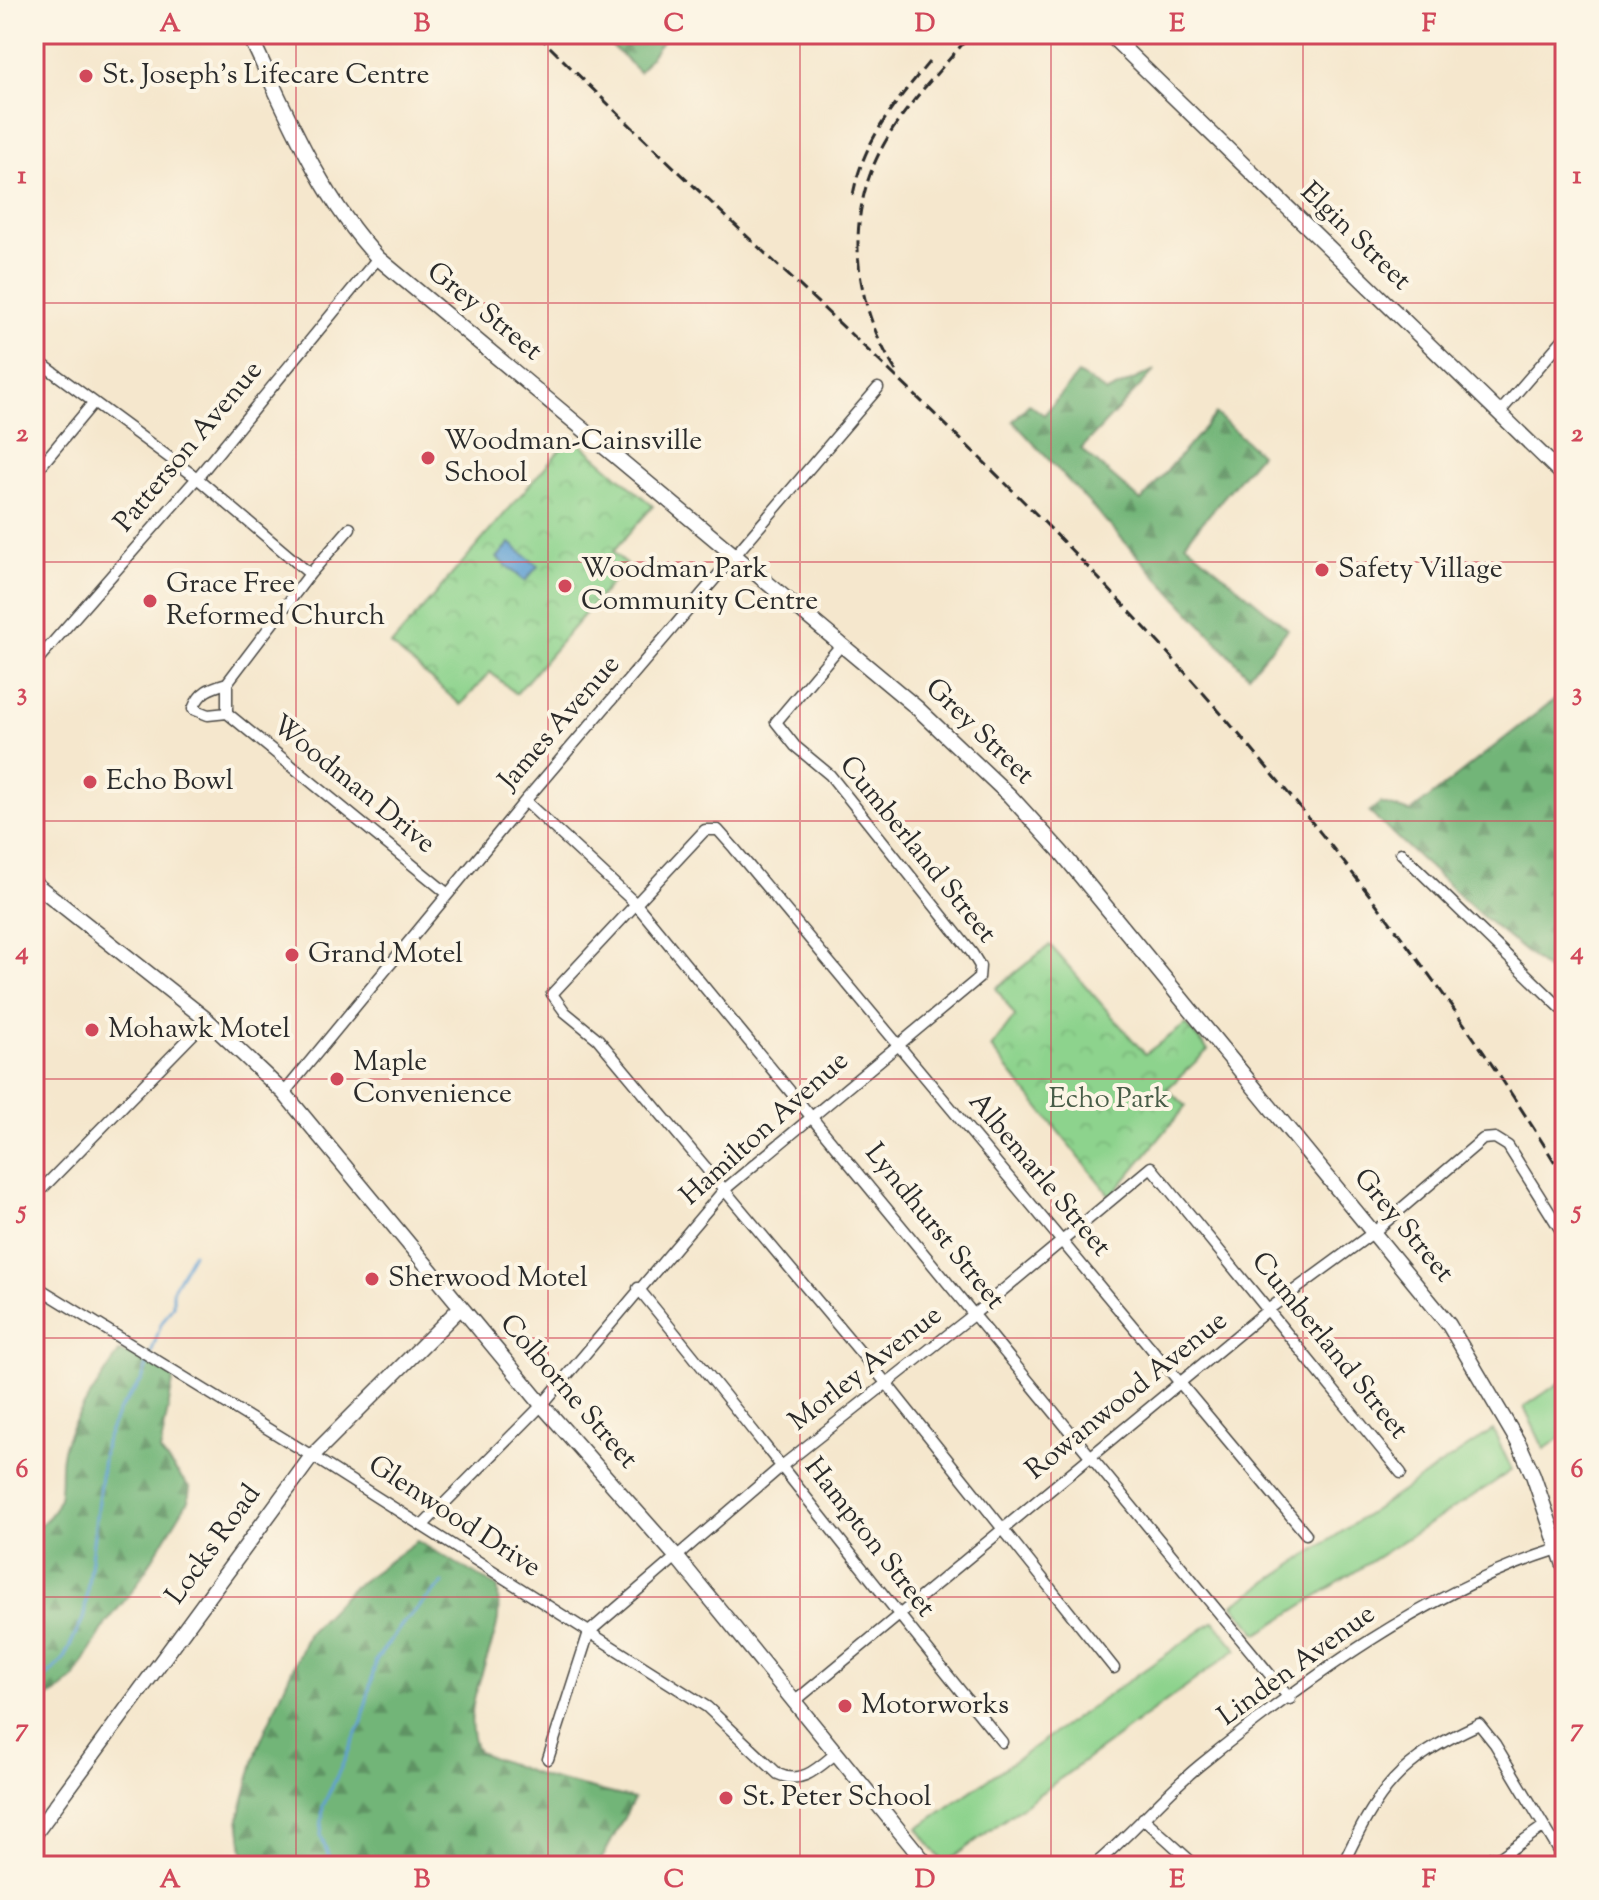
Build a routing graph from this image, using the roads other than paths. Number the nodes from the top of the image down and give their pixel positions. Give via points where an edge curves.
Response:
1 (249, 34) edge
2 (1109, 34) edge
3 (378, 258) junction
4 (1565, 337) edge
5 (34, 358) edge
6 (878, 388) dead end
7 (94, 402) junction
8 (1499, 413) junction
9 (34, 474) edge
10 (1565, 477) edge
11 (197, 478) junction
12 (350, 528) dead end
13 (736, 555) junction
14 (310, 574) junction
15 (842, 644) junction
16 (34, 664) edge
17 (227, 683) junction
18 (227, 713) junction
19 (525, 801) junction
20 (1401, 853) dead end
21 (34, 883) edge
22 (448, 894) junction
23 (636, 904) junction
24 (977, 982) joint
25 (1565, 1012) edge
26 (207, 1020) junction
27 (899, 1044) junction
28 (284, 1093) junction
29 (812, 1118) junction
30 (1160, 1174) joint
31 (724, 1190) junction
32 (34, 1197) edge
33 (1374, 1232) junction
34 (1565, 1237) edge
35 (1063, 1241) junction
36 (34, 1285) edge
37 (638, 1288) junction
38 (461, 1307) junction
39 (1269, 1309) junction
40 (973, 1315) junction
41 (887, 1384) junction
42 (1180, 1385) junction
43 (542, 1405) junction
44 (312, 1456) junction
45 (1091, 1457) junction
46 (783, 1465) junction
47 (1401, 1473) dead end
48 (422, 1526) junction
49 (1004, 1527) junction
50 (1306, 1534) dead end
51 (1558, 1549) junction
52 (675, 1555) junction
53 (1565, 1568) edge
54 (898, 1616) junction
55 (589, 1632) junction
56 (1114, 1668) dead end
57 (1290, 1699) junction
58 (794, 1702) junction
59 (1002, 1742) dead end
60 (835, 1754) junction
61 (548, 1759) dead end
62 (1143, 1818) junction
63 (1544, 1826) junction
64 (34, 1835) edge
65 (1565, 1861) edge
66 (1501, 1862) edge
67 (928, 1866) edge
68 (1093, 1866) edge
69 (1196, 1866) edge
70 (1342, 1866) edge
71 (1484, 1866) edge

1 - 3 street, Grey Street via 326,191
2 - 8 street, Elgin Street
3 - 11 street, Patterson Avenue
3 - 13 street, Grey Street
4 - 8 street
5 - 7 street
6 - 13 street, James Avenue
7 - 9 street
7 - 11 street
8 - 10 street, Elgin Street
11 - 14 street
11 - 16 street, Patterson Avenue
12 - 14 street, Woodman Drive
13 - 15 street, Grey Street
13 - 19 street, James Avenue
14 - 17 street, Woodman Drive
15 - 24 street, Cumberland Street via 776,722 830,775 972,953 981,973
15 - 33 street, Grey Street via 956,743 1041,829
17 - 18 street
17 - 18 street, Woodman Drive via 209,688 193,709 208,715
18 - 22 street, Woodman Drive
19 - 22 street, James Avenue
19 - 23 street, Lyndhurst Street
20 - 25 street
21 - 26 street, Colborne Street
22 - 28 street, James Avenue
23 - 27 street, Albemarle Street via 705,830 718,830
23 - 29 street, Lyndhurst Street
23 - 31 street via 552,994 598,1039
24 - 27 street, Hamilton Avenue
26 - 28 street, Colborne Street
26 - 32 street
27 - 29 street, Hamilton Avenue
27 - 35 street, Albemarle Street
28 - 38 street, Colborne Street
29 - 31 street, Hamilton Avenue
29 - 40 street, Lyndhurst Street
30 - 35 street, Morley Avenue via 1151,1167 1141,1172
30 - 39 street, Cumberland Street
31 - 37 street, Hamilton Avenue
31 - 41 street
33 - 34 street, Rowanwood Avenue via 1489,1137 1508,1146
33 - 39 street, Rowanwood Avenue
33 - 51 street, Grey Street via 1449,1325 1487,1384 1533,1475
35 - 40 street, Morley Avenue
35 - 42 street, Albemarle Street
36 - 44 street, Glenwood Drive
37 - 43 street, Hamilton Avenue
37 - 46 street, Hampton Street
38 - 43 street, Colborne Street
38 - 44 street, Locks Road
39 - 42 street, Rowanwood Avenue
39 - 47 street, Cumberland Street
40 - 41 street, Morley Avenue
40 - 45 street, Lyndhurst Street
41 - 46 street, Morley Avenue
41 - 49 street
42 - 45 street, Rowanwood Avenue
42 - 50 street, Albemarle Street
43 - 48 street, Hamilton Avenue
43 - 52 street, Colborne Street
44 - 48 street, Glenwood Drive
44 - 64 street, Locks Road
45 - 49 street, Rowanwood Avenue
45 - 57 street, Lyndhurst Street
46 - 52 street, Morley Avenue
46 - 54 street, Hampton Street
48 - 55 street, Glenwood Drive
49 - 54 street, Rowanwood Avenue
49 - 56 street
51 - 53 street, Grey Street
51 - 57 street, Linden Avenue via 1493,1573 1416,1611
52 - 55 street, Morley Avenue
52 - 58 street, Colborne Street
54 - 58 street, Rowanwood Avenue
54 - 59 street, Hampton Street
55 - 60 street, Glenwood Drive via 707,1707 786,1778 815,1771
55 - 61 street
57 - 62 street, Linden Avenue via 1200,1765
58 - 60 street, Colborne Street
60 - 67 street, Colborne Street
62 - 68 street, Linden Avenue
62 - 69 street
63 - 65 street
63 - 66 street
63 - 70 street via 1479,1724 1427,1752 1386,1786
66 - 71 street via 1489,1858

